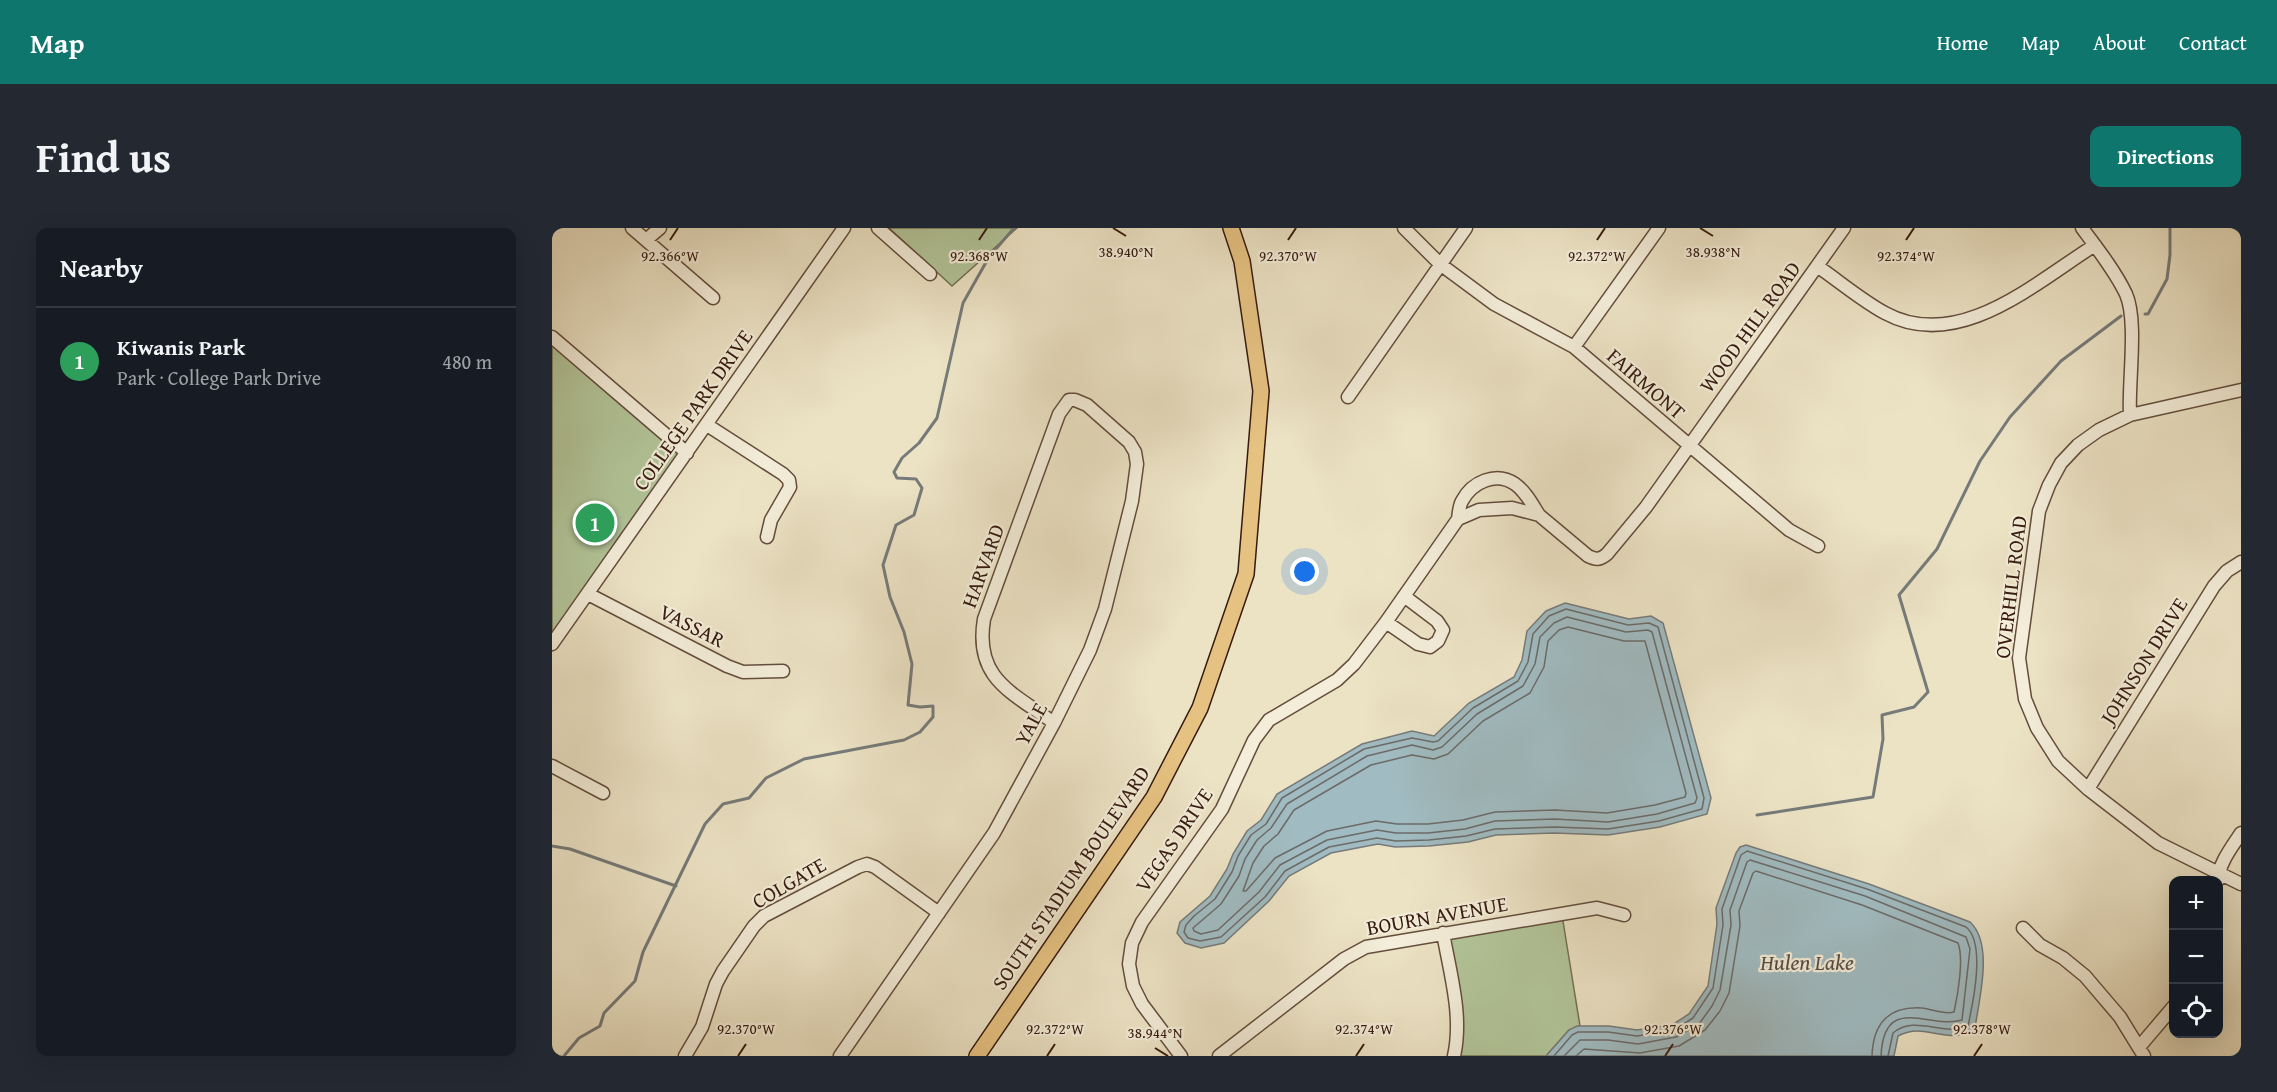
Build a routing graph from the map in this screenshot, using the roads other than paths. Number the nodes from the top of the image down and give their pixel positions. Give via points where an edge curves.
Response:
1 (632, 228) edge
2 (660, 228) edge
3 (844, 228) edge
4 (878, 228) edge
5 (1231, 228) edge
6 (1404, 228) edge
7 (1466, 228) edge
8 (1659, 228) edge
9 (1844, 228) edge
10 (2082, 228) edge
11 (646, 240) junction
12 (2095, 245) junction
13 (1440, 264) junction
14 (1817, 266) junction
15 (930, 274) dead end
16 (713, 298) dead end
17 (552, 337) edge
18 (1574, 347) junction
19 (2241, 390) edge
20 (1348, 397) dead end
21 (1069, 400) joint
22 (2130, 415) junction
23 (707, 425) junction
24 (1688, 446) junction
25 (687, 453) junction
26 (1539, 515) junction
27 (1458, 519) junction
28 (767, 537) dead end
29 (1818, 546) dead end
30 (2241, 562) edge
31 (588, 594) junction
32 (1404, 596) junction
33 (1386, 622) junction
34 (552, 644) edge
35 (783, 671) dead end
36 (1054, 723) junction
37 (552, 766) edge
38 (2088, 789) junction
39 (603, 793) dead end
40 (2241, 833) edge
41 (2216, 876) edge
42 (2218, 876) edge
43 (2223, 879) edge
44 (2241, 884) edge
45 (939, 913) junction
46 (1624, 915) dead end
47 (2023, 928) dead end
48 (1443, 933) junction
49 (2169, 1013) edge
50 (2142, 1051) edge
51 (685, 1056) edge
52 (840, 1056) edge
53 (977, 1056) edge
54 (1181, 1056) edge
55 (1219, 1056) edge
56 (1454, 1056) edge

1 - 11 street
2 - 11 street
3 - 23 street, COLLEGE PARK DRIVE
4 - 15 street
5 - 53 main road, SOUTH STADIUM BOULEVARD via 1242,261 1261,391 1246,574 1200,708 1154,797
6 - 13 street, FAIRMONT
7 - 13 street
8 - 18 street
9 - 14 street, WOOD HILL ROAD
10 - 12 street
11 - 16 street
12 - 14 street via 2008,301 1974,318 1930,326 1885,313
12 - 22 street via 2130,307
13 - 18 street, FAIRMONT via 1494,304
13 - 20 street
14 - 24 street, WOOD HILL ROAD
17 - 25 street
18 - 24 street, FAIRMONT
19 - 22 street, OVERHILL ROAD
21 - 36 street, HARVARD via 1059,414 981,635 982,650 994,677
21 - 36 street, YALE via 1087,405 1129,442 1137,464 1106,609
22 - 38 street, OVERHILL ROAD via 2078,445 2061,463 2049,485 2039,511 2019,658 2025,699 2037,728 2058,761
23 - 25 street, COLLEGE PARK DRIVE
23 - 28 street via 789,480 790,487 771,520
24 - 26 street, WOOD HILL ROAD via 1646,507 1602,558 1588,556
24 - 29 street, FAIRMONT via 1789,530
25 - 31 street, COLLEGE PARK DRIVE
26 - 27 street via 1512,508 1479,510
26 - 27 street, VEGAS DRIVE via 1514,483 1491,479 1468,492
27 - 32 street, VEGAS DRIVE
30 - 38 street, JOHNSON DRIVE via 2214,586
31 - 34 street, COLLEGE PARK DRIVE
31 - 35 street, VASSAR via 727,666 743,672
32 - 33 street, VEGAS DRIVE
32 - 33 street via 1437,621 1443,630 1438,641 1430,647 1418,644
33 - 54 street, VEGAS DRIVE via 1337,680 1269,720 1254,740 1222,809 1142,922 1132,943 1129,964 1133,986
36 - 45 street, YALE via 994,833
37 - 39 street
38 - 41 street, OVERHILL ROAD via 2158,843
40 - 42 street
43 - 44 street, OVERHILL ROAD
45 - 51 street, COLGATE via 867,864 764,916 723,970 702,1027
45 - 52 street, YALE
46 - 48 street, BOURN AVENUE via 1597,908
47 - 50 street via 2040,945 2085,976 2120,1017
48 - 55 street, BOURN AVENUE via 1366,947 1344,959
48 - 56 street via 1457,1020
49 - 50 street

